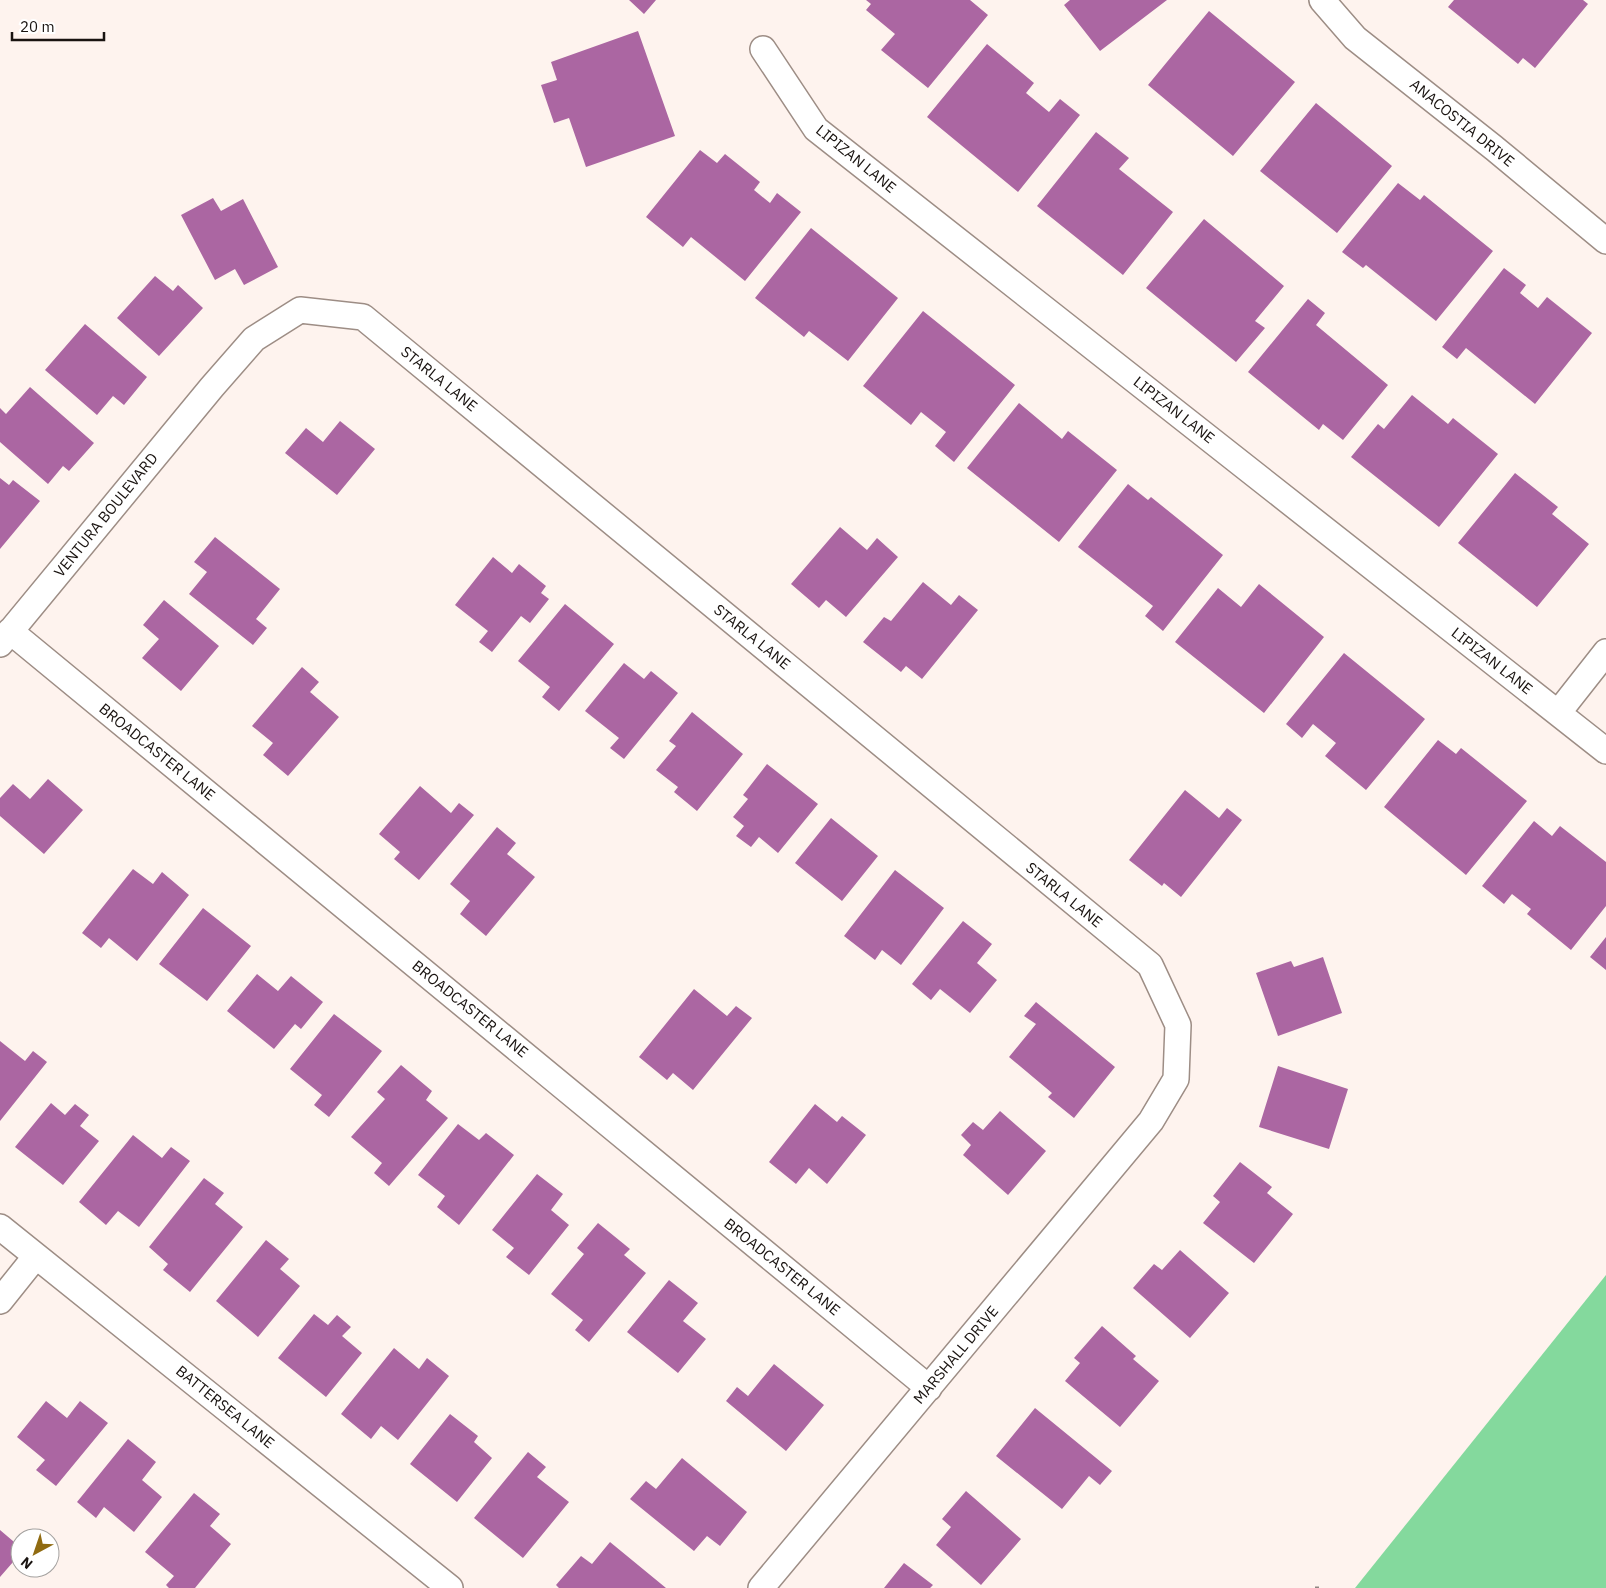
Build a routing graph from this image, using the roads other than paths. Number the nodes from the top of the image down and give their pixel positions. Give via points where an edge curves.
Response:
1 (1322, 0) edge
2 (763, 49) dead end
3 (1606, 241) edge
4 (212, 387) joint
5 (5, 637) edge
6 (1606, 652) edge
7 (1558, 713) junction
8 (1606, 752) edge
9 (1151, 1122) joint
10 (0, 1227) edge
11 (36, 1256) junction
12 (0, 1301) edge
13 (929, 1388) junction
14 (450, 1588) edge
15 (761, 1588) edge

1 - 3 street, ANACOSTIA DRIVE via 1355,38
2 - 7 street, LIPIZAN LANE via 816,128
4 - 5 street, VENTURA BOULEVARD
4 - 9 street, STARLA LANE via 254,339 300,310 364,317 1150,965 1178,1025 1176,1079
5 - 13 street, BROADCASTER LANE
6 - 7 street
7 - 8 street, LIPIZAN LANE
9 - 13 street, MARSHALL DRIVE
10 - 11 street, BATTERSEA LANE
11 - 12 street
11 - 14 street, BATTERSEA LANE
13 - 15 street, MARSHALL DRIVE

